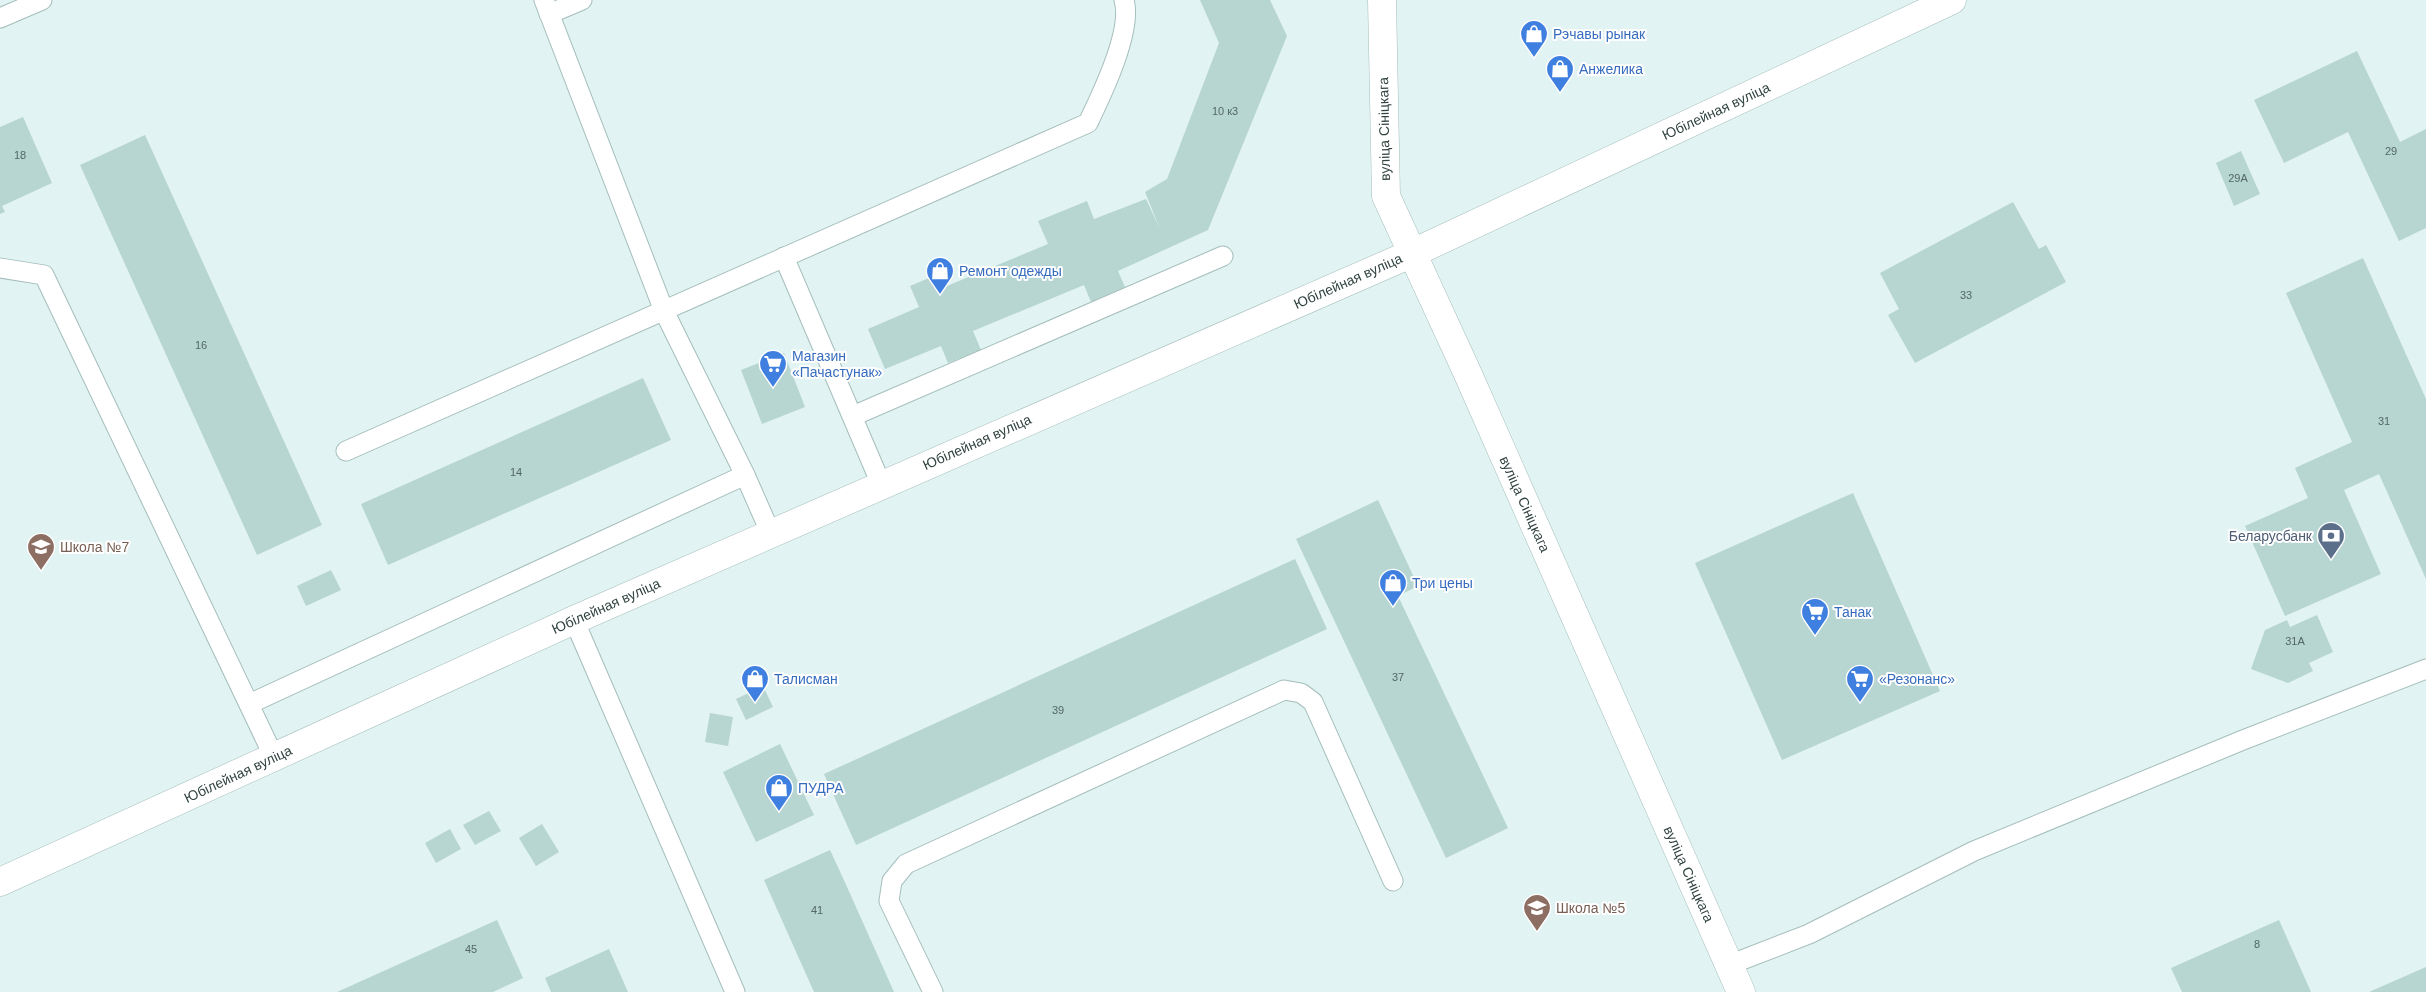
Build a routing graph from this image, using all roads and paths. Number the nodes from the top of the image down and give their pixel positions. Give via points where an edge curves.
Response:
1 (42, 0) edge
2 (582, 0) edge
3 (1124, 0) edge
4 (1382, 0) edge
5 (1952, 0) edge
6 (547, 7) edge
7 (0, 18) edge
8 (1413, 253) junction
9 (1223, 256) dead end
10 (784, 257) junction
11 (0, 268) edge
12 (664, 311) junction
13 (853, 416) junction
14 (346, 451) dead end
15 (745, 475) junction
16 (881, 484) junction
17 (771, 534) junction
18 (574, 620) junction
19 (2426, 669) edge
20 (249, 704) junction
21 (274, 757) junction
22 (1393, 881) dead end
23 (0, 882) edge
24 (1729, 965) junction
25 (735, 992) edge
26 (933, 992) edge
27 (1741, 992) edge

1 - 7 lane
2 - 6 lane
3 - 10 lane via 1127,10 1113,71 1088,123
4 - 8 street, вуліца Сініцкага via 1386,196
5 - 8 street, Юбілейная вуліца
6 - 12 lane
8 - 16 street, Юбілейная вуліца
8 - 24 street, вуліца Сініцкага
9 - 13 lane
10 - 12 lane
10 - 13 lane
11 - 20 lane via 44,275
12 - 14 lane
12 - 15 lane
13 - 16 lane
15 - 17 lane
15 - 20 lane
16 - 17 street, Юбілейная вуліца
17 - 18 street, Юбілейная вуліца
18 - 21 street, Юбілейная вуліца
18 - 25 lane
19 - 24 lane via 1974,851 1809,934
20 - 21 lane
21 - 23 street, Юбілейная вуліца
22 - 26 lane via 1313,702 1302,693 1284,690 906,864 892,881 889,901
24 - 27 street, вуліца Сініцкага

